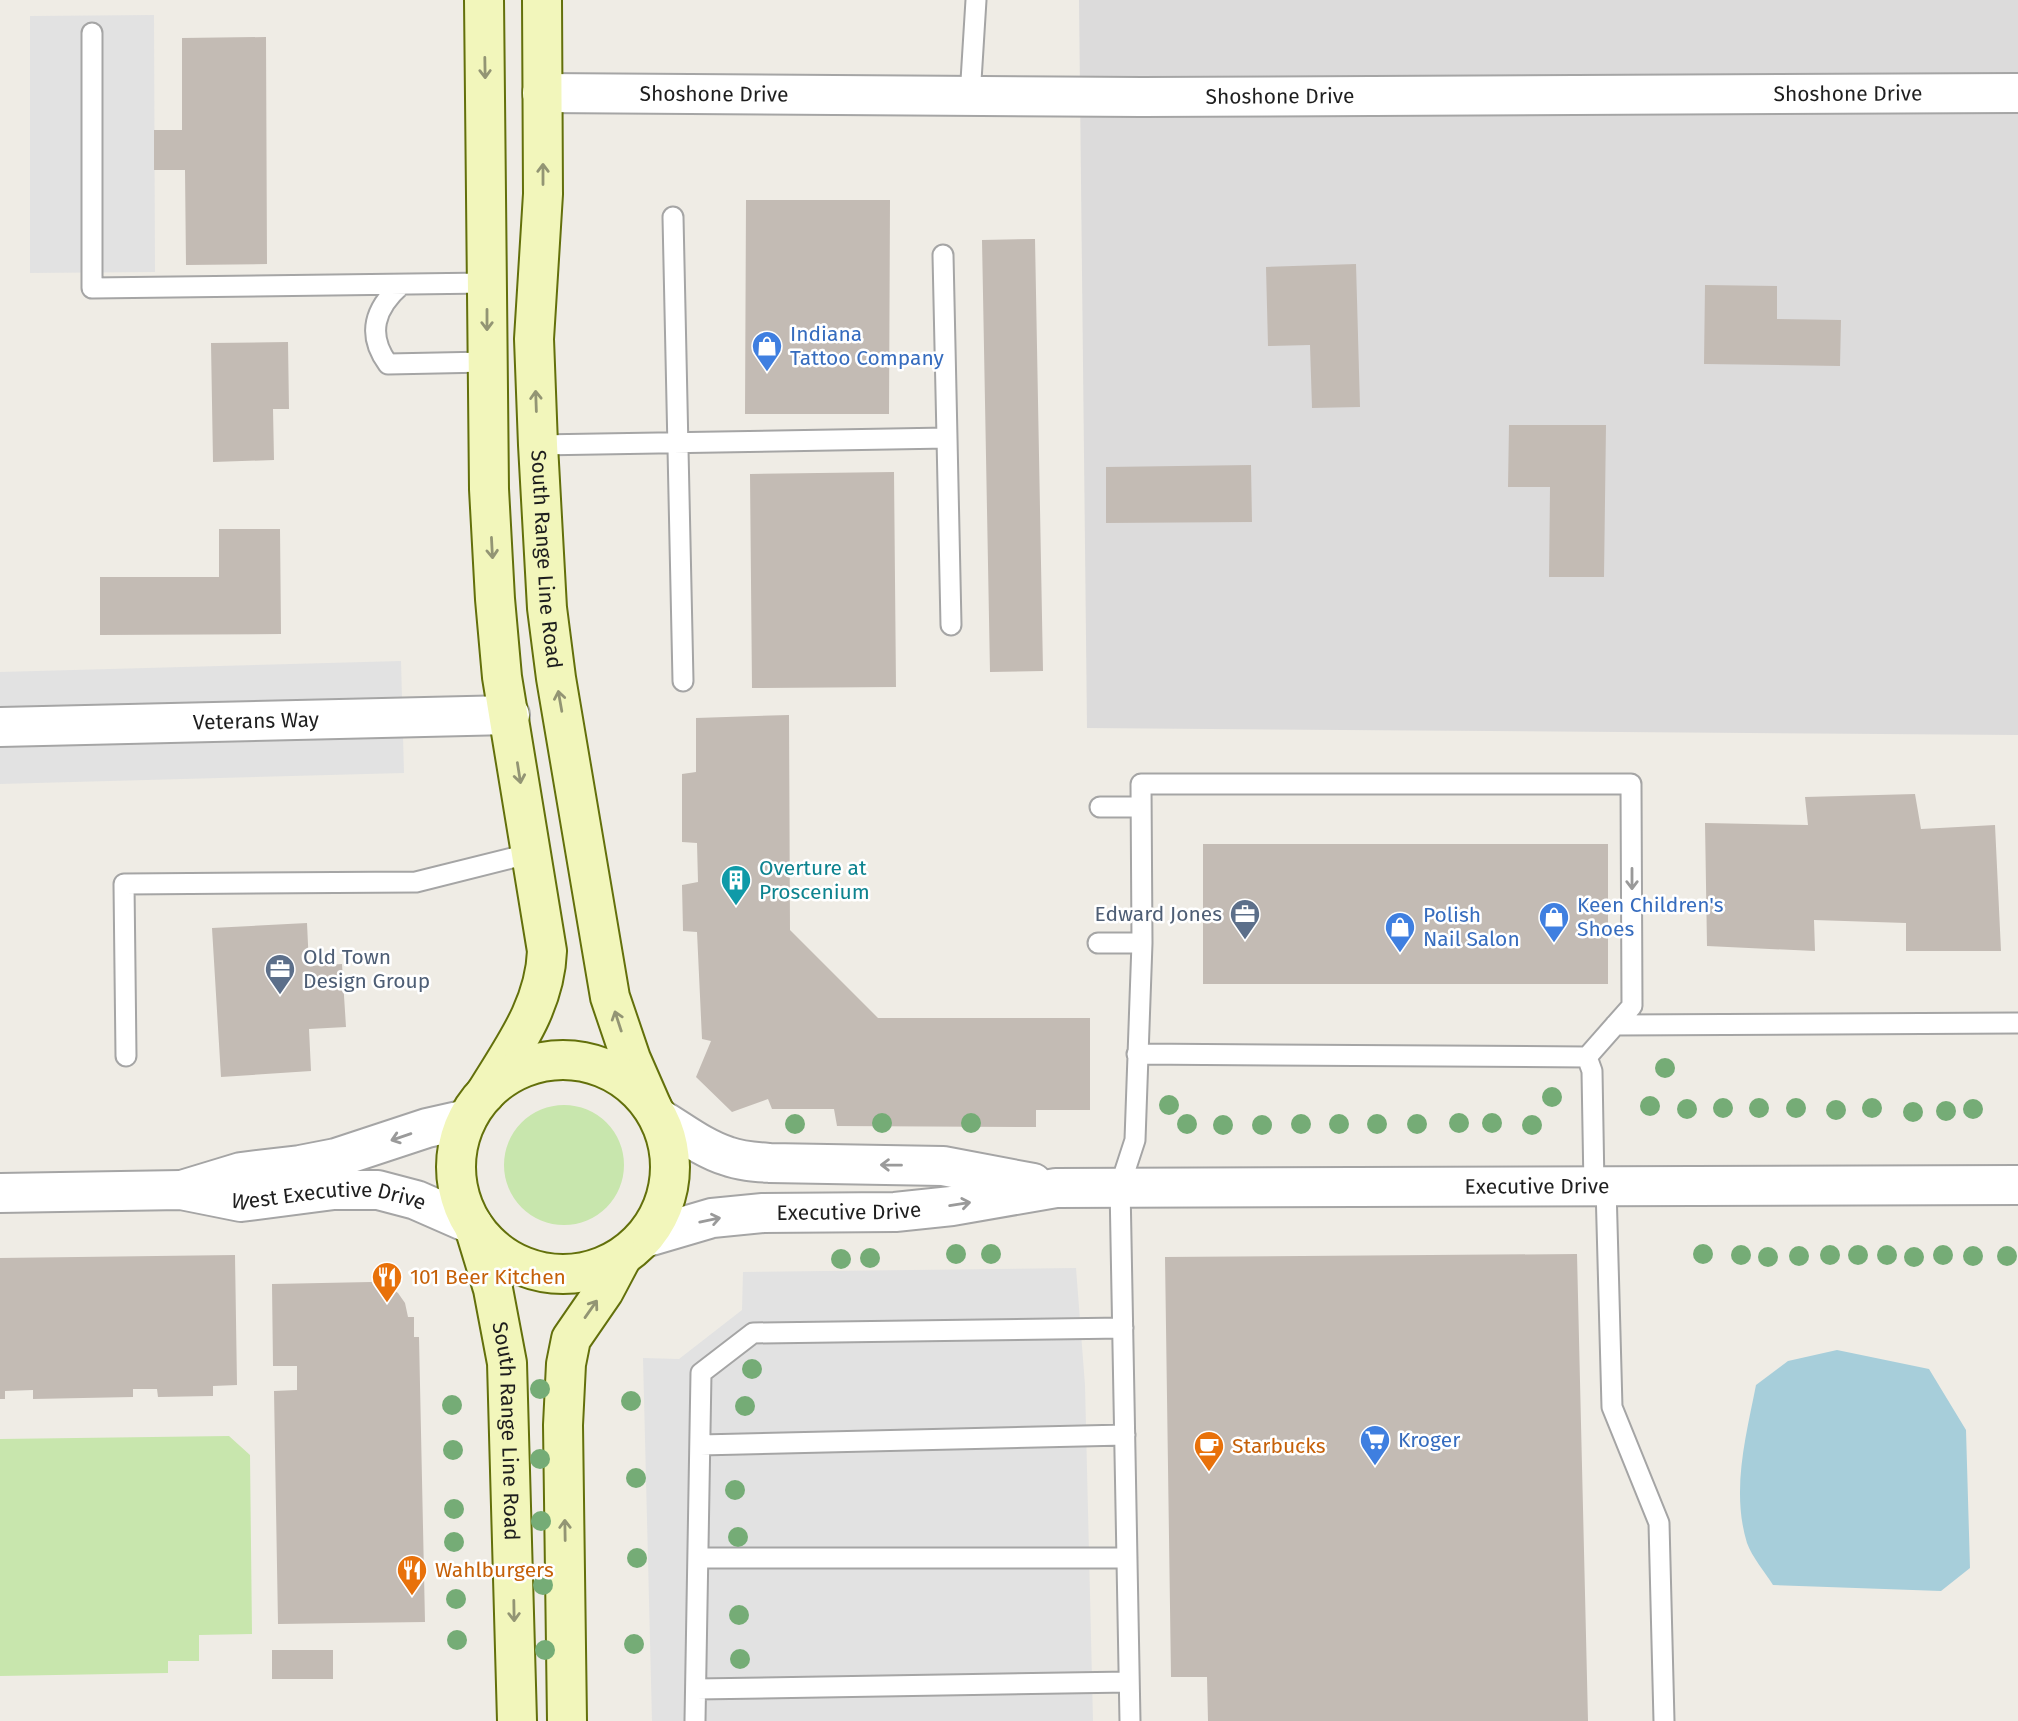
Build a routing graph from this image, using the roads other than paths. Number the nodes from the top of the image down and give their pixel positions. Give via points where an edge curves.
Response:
1 (484, 0) edge
2 (541, 0) edge
3 (976, 0) edge
4 (92, 33) dead end
5 (542, 93) junction
6 (2018, 93) edge
7 (970, 97) junction
8 (673, 217) dead end
9 (943, 255) dead end
10 (487, 283) junction
11 (401, 285) junction
12 (487, 362) junction
13 (947, 438) junction
14 (677, 442) junction
15 (538, 445) junction
16 (951, 625) dead end
17 (683, 681) dead end
18 (510, 715) junction
19 (0, 727) edge
20 (1100, 807) dead end
21 (1141, 807) junction
22 (532, 853) junction
23 (1098, 943) dead end
24 (1142, 943) junction
25 (2018, 1023) edge
26 (1615, 1025) junction
27 (1137, 1054) junction
28 (126, 1056) dead end
29 (1587, 1057) junction
30 (476, 1106) junction
31 (656, 1112) junction
32 (2018, 1185) edge
33 (1120, 1186) junction
34 (1600, 1187) junction
35 (1055, 1188) junction
36 (181, 1190) junction
37 (0, 1193) edge
38 (474, 1227) junction
39 (633, 1247) junction
40 (1122, 1328) junction
41 (1125, 1435) junction
42 (699, 1445) junction
43 (698, 1558) junction
44 (1127, 1558) junction
45 (1129, 1682) junction
46 (696, 1689) junction
47 (517, 1721) edge
48 (568, 1721) edge
49 (695, 1721) edge
50 (1130, 1721) edge
51 (1664, 1721) edge

1 -> 10 main road
2 - 5 main road, South Range Line Road
3 - 7 lane
4 - 11 lane via 92,288
5 - 7 street, Shoshone Drive
15 -> 5 main road, South Range Line Road via 534,339 543,194
6 - 7 street, Shoshone Drive
8 - 14 lane
9 - 13 lane
10 - 11 lane
10 -> 12 main road
11 - 12 lane via 388,296 375,322 378,347 387,364
12 -> 18 main road via 495,599
13 - 14 lane
13 - 16 lane
14 - 15 lane
14 - 17 lane
31 -> 15 main road, South Range Line Road via 610,998 595,915 551,641
18 - 19 street, Veterans Way
18 -> 22 main road
20 - 21 lane
21 - 24 lane
21 -> 26 lane via 1141,784 1631,784 1632,1006
22 - 28 lane via 416,883 124,884
22 - 30 main road via 545,932 546,972 520,1039
23 - 24 lane
24 - 27 lane
25 - 26 lane
26 - 29 lane
27 - 29 lane
27 - 33 lane via 1135,1140
29 - 34 lane via 1592,1071
30 - 31 main road via 506,1076 531,1064 558,1059 612,1071
30 -> 36 street, West Executive Drive via 427,1128 335,1158 241,1172
30 - 38 main road via 459,1140 456,1163 457,1186
35 -> 31 street, Executive Drive via 943,1166 746,1160 700,1144
31 - 39 main road via 668,1142 667,1193 658,1217
32 - 34 street, Executive Drive
33 - 34 street, Executive Drive
33 - 35 street, Executive Drive
33 - 40 lane
34 - 51 lane via 1612,1407 1659,1523
39 -> 35 street, Executive Drive via 712,1218 895,1212
36 - 37 street, West Executive Drive
36 - 38 street, West Executive Drive via 241,1202 334,1190 378,1190 416,1200
38 - 39 main road via 498,1252 527,1268 560,1274 592,1270
38 -> 47 main road, South Range Line Road via 493,1289 507,1363
48 -> 39 main road via 566,1364 571,1339
40 - 41 lane
40 - 42 lane via 753,1333 701,1373
41 - 42 lane
41 - 44 lane
42 - 43 lane
43 - 44 lane
43 - 46 lane
44 - 45 lane
45 - 46 lane
45 - 50 lane
46 - 49 lane

